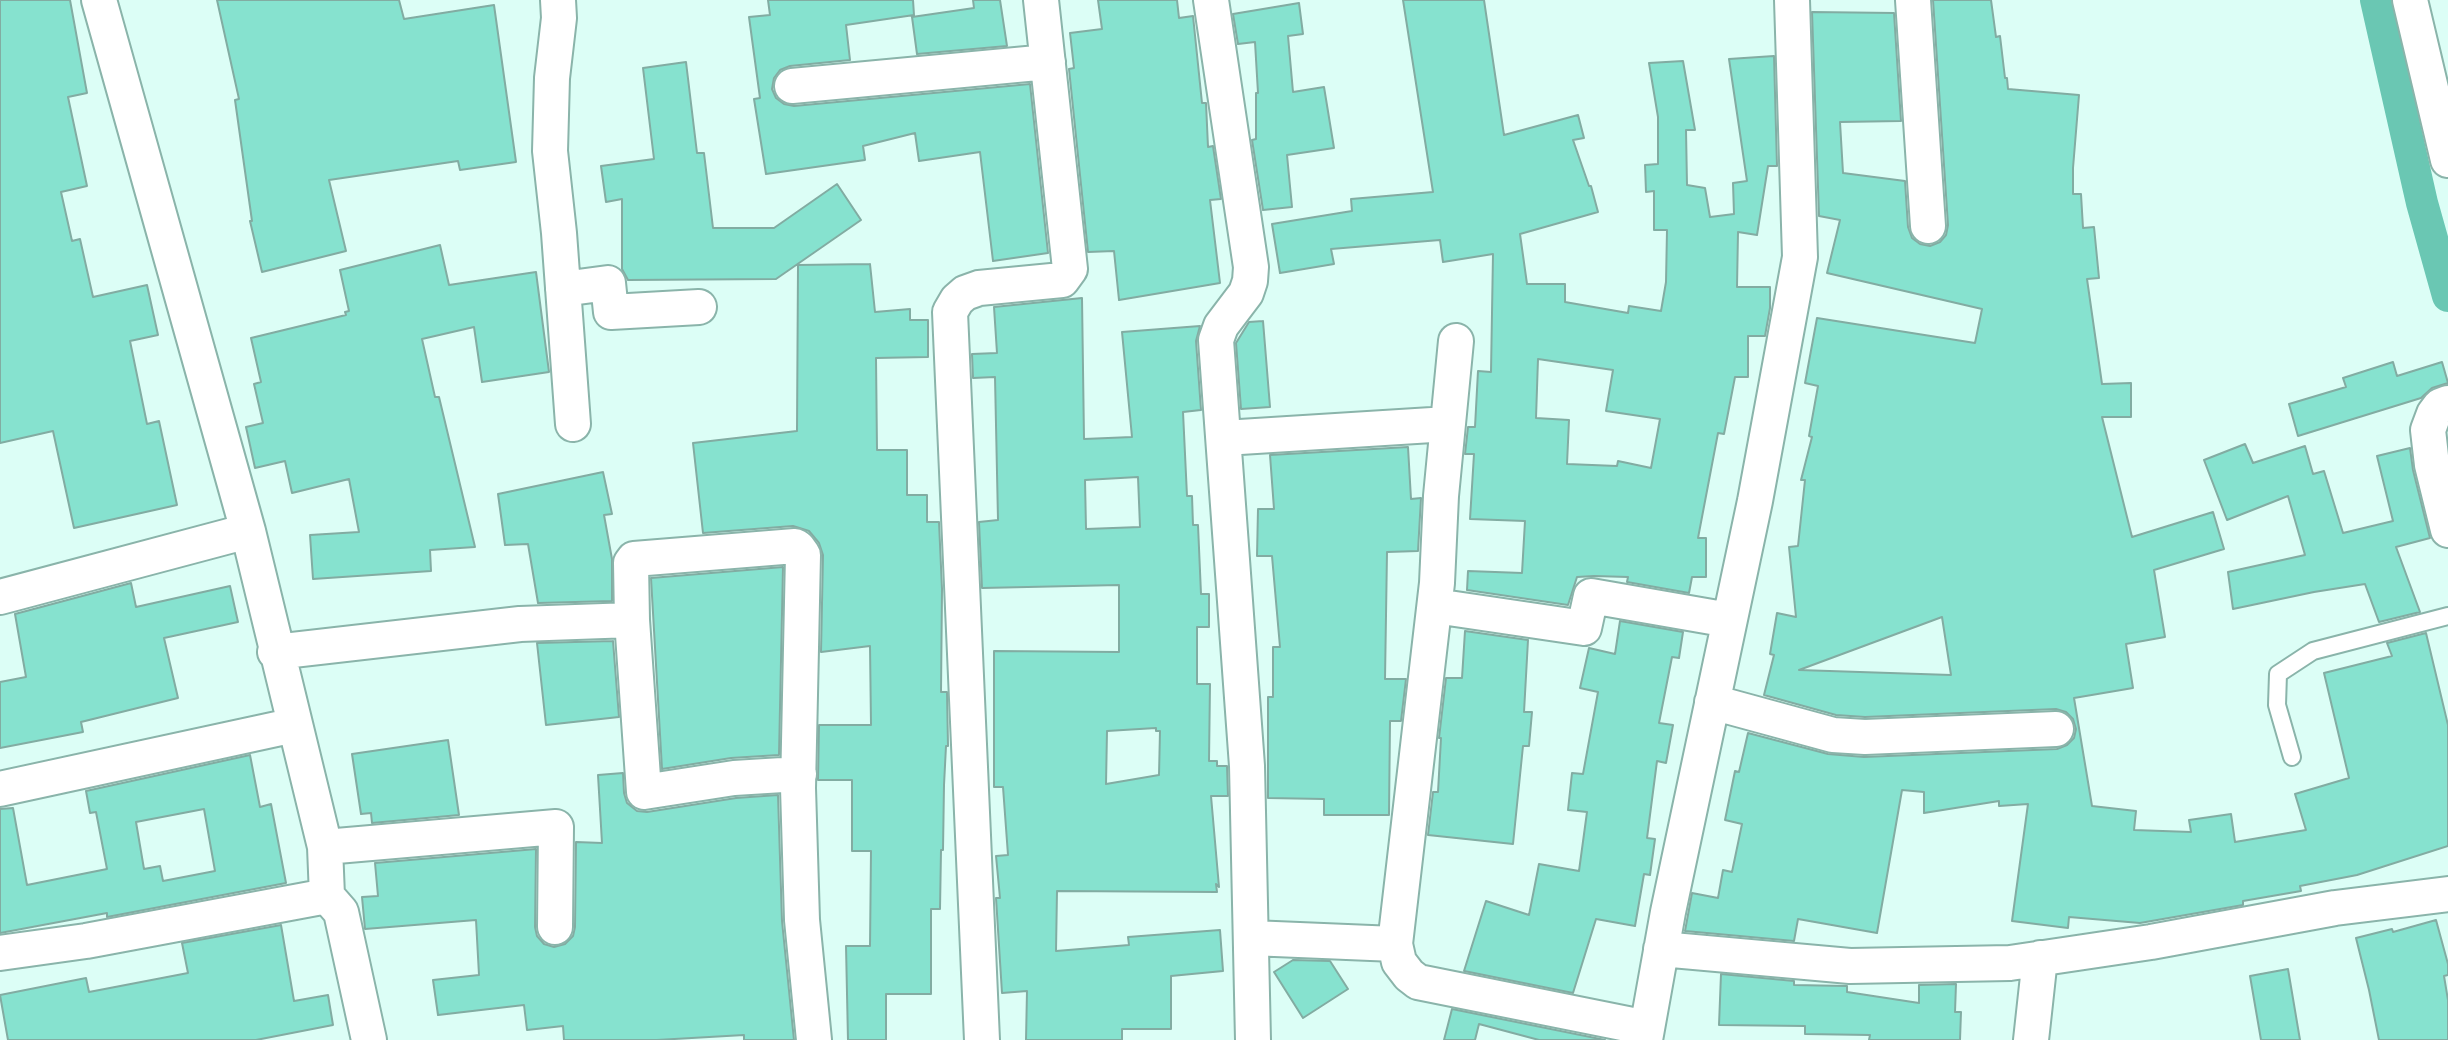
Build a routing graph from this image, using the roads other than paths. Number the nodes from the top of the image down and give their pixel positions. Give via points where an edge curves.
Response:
1 (99, 0) edge
2 (558, 0) edge
3 (1041, 0) edge
4 (1211, 0) edge
5 (1792, 0) edge
6 (1913, 0) edge
7 (2410, 0) edge
8 (1048, 62) junction
9 (792, 86) dead end
10 (2447, 152) edge
11 (1928, 226) dead end
12 (563, 289) junction
13 (699, 307) dead end
14 (1456, 341) dead end
15 (2448, 403) edge
16 (573, 424) dead end
17 (1448, 424) junction
18 (1224, 438) junction
19 (2448, 530) edge
20 (248, 531) junction
21 (0, 597) edge
22 (1435, 606) junction
23 (2448, 616) edge
24 (632, 620) junction
25 (1729, 620) junction
26 (275, 652) junction
27 (1712, 702) junction
28 (295, 725) junction
29 (2056, 729) dead end
30 (2292, 757) dead end
31 (799, 774) junction
32 (0, 789) edge
33 (343, 846) junction
34 (2448, 894) edge
35 (327, 896) junction
36 (555, 927) dead end
37 (1251, 938) junction
38 (1395, 944) junction
39 (1661, 949) junction
40 (0, 953) edge
41 (2040, 958) junction
42 (1646, 1034) edge
43 (369, 1040) edge
44 (814, 1040) edge
45 (982, 1040) edge
46 (1253, 1040) edge
47 (2031, 1040) edge

1 - 20 street
2 - 12 street via 550,151
3 - 8 street
4 - 18 street via 1251,267 1246,293 1217,334
5 - 25 street via 1800,257
6 - 11 street
7 - 10 street
8 - 9 street
8 - 45 street via 1070,269 1062,280 965,293 950,312
12 - 13 street via 608,283 611,312
12 - 16 street
14 - 17 street
15 - 19 street via 2434,414 2428,430
17 - 18 street
17 - 22 street
18 - 37 street via 1247,766
20 - 21 street
20 - 26 street
22 - 25 street via 1584,628 1591,596
22 - 38 street
23 - 30 lane via 2313,651 2278,674 2277,705
24 - 26 street via 520,624
24 - 31 street via 644,792
24 - 31 street via 634,559 798,548 803,555
25 - 27 street
26 - 28 street
27 - 29 street via 1854,737
27 - 39 street
28 - 32 street
28 - 33 street
31 - 44 street via 802,920
33 - 35 street
33 - 36 street via 556,827
34 - 41 street
35 - 40 street
35 - 43 street via 341,912
37 - 38 street
37 - 46 street
38 - 42 street via 1399,962 1418,982
39 - 41 street via 1850,966
39 - 42 street
41 - 47 street

